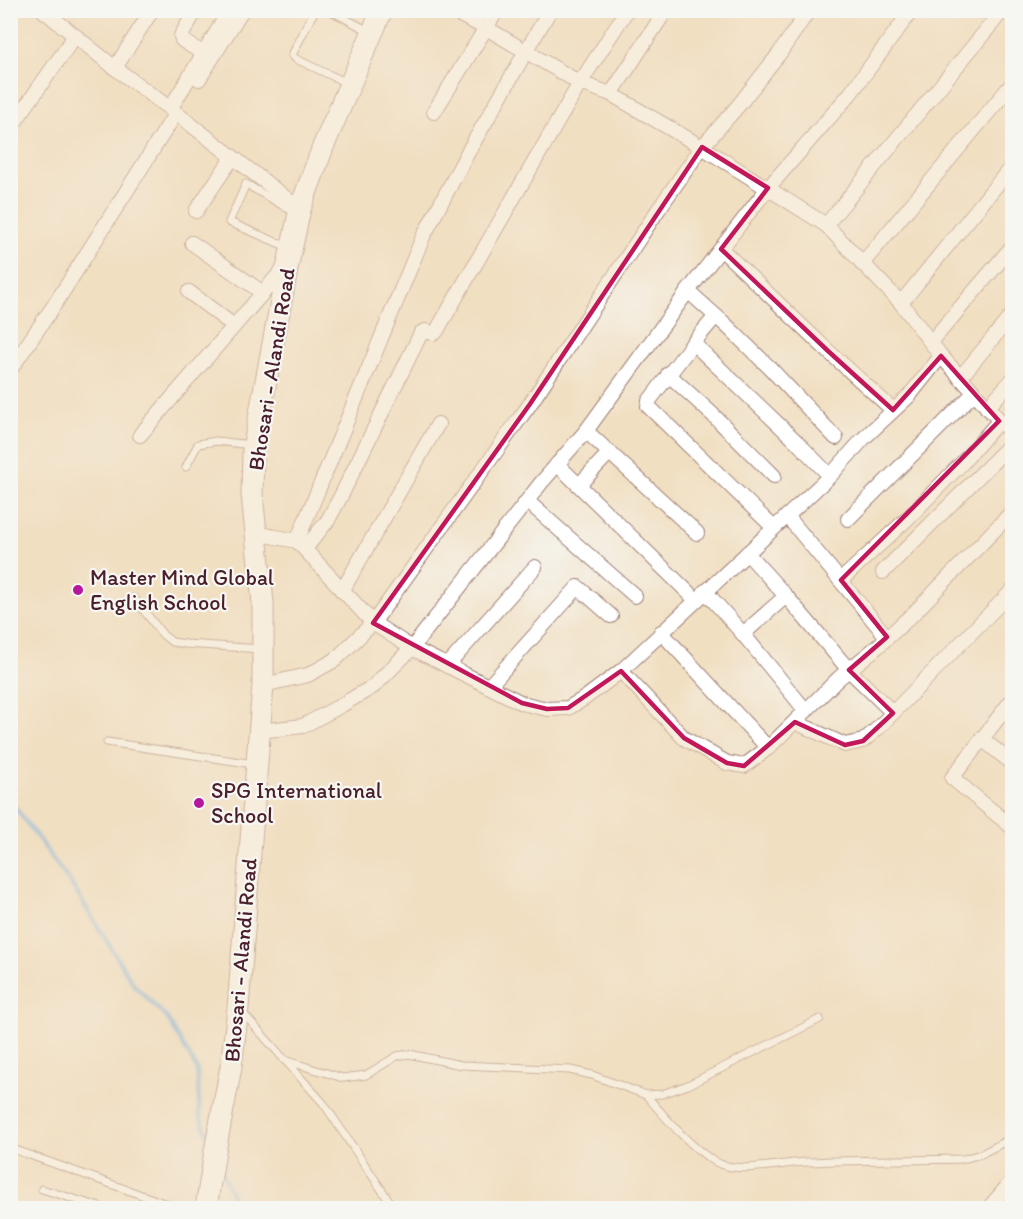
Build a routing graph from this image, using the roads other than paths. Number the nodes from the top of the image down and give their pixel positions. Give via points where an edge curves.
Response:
1 (43, 10) edge
2 (152, 10) edge
3 (196, 10) edge
4 (230, 10) edge
5 (242, 10) edge
6 (315, 10) edge
7 (329, 10) edge
8 (382, 10) edge
9 (450, 10) edge
10 (497, 10) edge
11 (550, 10) edge
12 (627, 10) edge
13 (666, 10) edge
14 (809, 10) edge
15 (912, 10) edge
16 (1003, 10) edge
17 (486, 28) junction
18 (371, 33) junction
19 (75, 36) junction
20 (527, 51) junction
21 (204, 54) junction
22 (115, 69) junction
23 (199, 79) dead end
24 (349, 84) junction
25 (580, 84) junction
26 (1012, 84) edge
27 (611, 94) junction
28 (173, 111) junction
29 (434, 112) dead end
30 (10, 129) edge
31 (702, 147) junction
32 (233, 157) junction
33 (1012, 166) edge
34 (768, 188) junction
35 (196, 211) dead end
36 (300, 212) junction
37 (826, 225) junction
38 (192, 243) dead end
39 (1012, 247) edge
40 (721, 249) junction
41 (289, 256) junction
42 (862, 264) junction
43 (688, 291) junction
44 (189, 292) dead end
45 (263, 293) junction
46 (901, 303) junction
47 (1012, 315) edge
48 (716, 316) junction
49 (234, 326) junction
50 (931, 342) junction
51 (693, 343) junction
52 (941, 356) junction
53 (10, 370) edge
54 (668, 374) junction
55 (960, 378) junction
56 (1012, 380) edge
57 (974, 393) junction
58 (987, 408) junction
59 (893, 410) junction
60 (999, 421) junction
61 (438, 424) dead end
62 (586, 430) junction
63 (1012, 434) edge
64 (140, 435) dead end
65 (837, 438) dead end
66 (1012, 443) edge
67 (254, 446) junction
68 (610, 452) junction
69 (557, 464) junction
70 (186, 467) dead end
71 (774, 476) dead end
72 (830, 476) junction
73 (579, 485) junction
74 (527, 501) junction
75 (1012, 512) edge
76 (787, 516) junction
77 (848, 519) dead end
78 (774, 528) junction
79 (255, 533) junction
80 (697, 533) dead end
81 (301, 545) junction
82 (747, 553) junction
83 (535, 567) dead end
84 (884, 572) dead end
85 (841, 580) junction
86 (342, 591) junction
87 (1012, 591) edge
88 (635, 596) dead end
89 (700, 596) junction
90 (786, 596) junction
91 (134, 598) dead end
92 (611, 616) dead end
93 (373, 623) junction
94 (661, 632) junction
95 (743, 634) junction
96 (887, 637) junction
97 (412, 648) junction
98 (263, 649) junction
99 (447, 666) junction
100 (849, 670) junction
101 (621, 671) junction
102 (263, 685) junction
103 (489, 687) junction
104 (1012, 700) edge
105 (806, 711) junction
106 (893, 712) junction
107 (795, 722) junction
108 (259, 731) junction
109 (982, 739) junction
110 (107, 742) dead end
111 (768, 748) junction
112 (1012, 763) edge
113 (257, 764) junction
114 (1012, 827) edge
115 (238, 1008) junction
116 (820, 1019) dead end
117 (284, 1060) junction
118 (646, 1095) junction
119 (1012, 1138) edge
120 (10, 1148) edge
121 (1012, 1181) edge
122 (42, 1189) dead end
123 (103, 1209) edge
124 (177, 1209) edge
125 (206, 1209) edge
126 (394, 1209) edge
127 (989, 1209) edge

1 - 19 street
2 - 22 street
3 - 21 street via 181,36
4 - 21 street
5 - 23 street
6 - 24 lane via 292,55
7 - 18 lane
8 - 18 main road, Bhosari - Alandi Road
9 - 17 street
10 - 17 street
11 - 20 street
12 - 25 street
13 - 27 street
14 - 31 street via 759,80
15 - 34 street via 850,94
16 - 37 street
17 - 20 street
17 - 29 street
18 - 24 main road, Bhosari - Alandi Road
19 - 22 street
19 - 30 street
20 - 25 street
20 - 81 street via 423,237
21 - 28 street
22 - 28 street
24 - 36 main road, Bhosari - Alandi Road
25 - 27 street
25 - 81 street via 436,332 421,333 328,520
26 - 42 street
27 - 31 street
28 - 32 street
28 - 53 street
31 - 34 street
31 - 93 street via 530,404
32 - 35 street
32 - 36 street
33 - 46 street
34 - 37 street
34 - 40 street
36 - 41 main road, Bhosari - Alandi Road
36 - 41 lane via 246,184 229,222
37 - 42 street
38 - 45 street
39 - 50 street
40 - 43 street
40 - 59 street
41 - 45 street
41 - 67 main road, Bhosari - Alandi Road
42 - 46 street
43 - 48 street
43 - 62 street
44 - 49 street
45 - 49 street
46 - 50 street
47 - 55 street
48 - 51 street
48 - 65 street
49 - 64 street
50 - 52 street
51 - 54 street
51 - 72 street
52 - 55 street
52 - 59 street
54 - 71 street
54 - 78 street via 649,401 649,408
55 - 57 street
56 - 58 street
57 - 58 street
57 - 77 street
58 - 60 street
59 - 72 street
60 - 63 street
60 - 85 street via 955,471
61 - 86 street
62 - 68 street
62 - 69 street
66 - 84 street
67 - 70 lane via 216,441 198,444
67 - 79 main road, Bhosari - Alandi Road
68 - 73 street
68 - 80 street
69 - 73 street
69 - 74 street
72 - 76 street
73 - 89 street
74 - 88 street
74 - 97 street
75 - 96 street
76 - 78 street
76 - 85 street
78 - 82 street
79 - 81 street
79 - 98 main road, Bhosari - Alandi Road
81 - 86 street
82 - 89 street
82 - 90 street
83 - 99 street
85 - 96 street
86 - 93 street
87 - 106 street
89 - 94 street
89 - 95 street
90 - 95 street
90 - 100 street
91 - 98 lane via 172,642
92 - 103 street via 578,587
93 - 97 street
93 - 102 street via 335,660 308,675
94 - 101 street
94 - 111 street
95 - 105 street
96 - 100 street
97 - 99 street
97 - 108 street via 374,686 340,706 303,726
98 - 102 main road, Bhosari - Alandi Road
99 - 103 street
100 - 105 street
100 - 106 street
101 - 103 street via 568,708 547,709 522,703
101 - 111 street via 684,738 727,763 744,766
102 - 108 main road, Bhosari - Alandi Road
104 - 109 street
105 - 107 street
106 - 107 street via 863,741 844,745
107 - 111 street
108 - 113 main road, Bhosari - Alandi Road
109 - 112 street
109 - 114 street via 952,778
110 - 113 lane
113 - 115 main road, Bhosari - Alandi Road
115 - 117 lane
115 - 125 main road, Bhosari - Alandi Road
116 - 118 lane via 688,1084 662,1094
117 - 118 lane via 343,1078 366,1075 397,1056 409,1054 461,1065 570,1070
117 - 126 lane via 324,1104
118 - 119 lane via 710,1159 736,1167 963,1159
120 - 124 lane
121 - 127 street
122 - 123 lane

